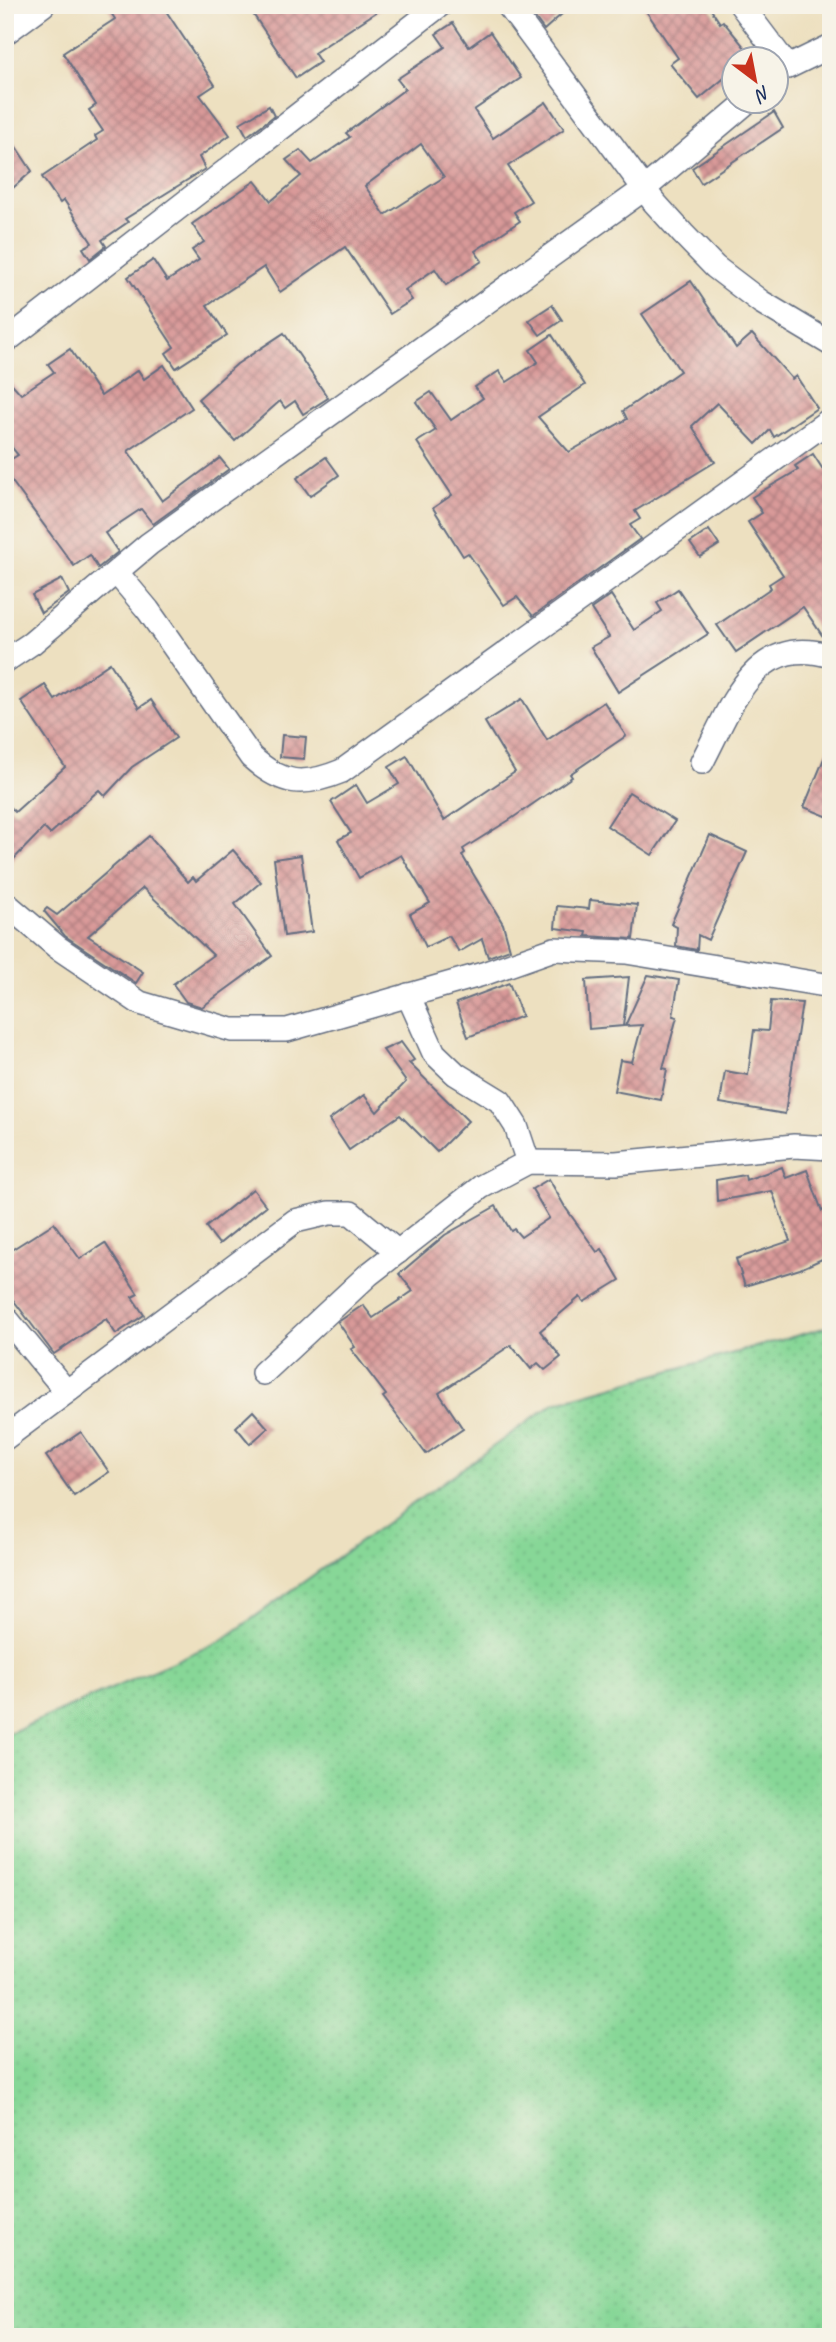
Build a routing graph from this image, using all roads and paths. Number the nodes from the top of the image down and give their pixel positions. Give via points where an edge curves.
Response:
1 (43, 5) edge
2 (440, 5) edge
3 (508, 5) edge
4 (741, 5) edge
5 (5, 33) edge
6 (766, 46) edge
7 (831, 46) edge
8 (790, 68) edge
9 (731, 116) edge
10 (645, 189) junction
11 (5, 342) edge
12 (831, 344) edge
13 (831, 419) edge
14 (117, 573) junction
15 (831, 656) edge
16 (5, 661) edge
17 (702, 762) dead end
18 (5, 903) edge
19 (831, 986) edge
20 (408, 995) junction
21 (831, 1148) edge
22 (528, 1163) junction
23 (398, 1252) junction
24 (5, 1317) edge
25 (264, 1373) dead end
26 (66, 1391) junction
27 (5, 1438) edge

1 - 5 street
2 - 11 street
3 - 10 street
4 - 6 street
7 - 8 street
9 - 10 street
10 - 12 street via 715,267 761,302
10 - 14 street via 149,544
13 - 14 street via 342,771 314,782 269,773 251,757
14 - 16 street
15 - 17 street via 812,650 772,657 749,675
18 - 20 street via 57,947 140,1003 232,1030 287,1030
19 - 20 street via 626,951 554,949
20 - 22 street via 434,1053 456,1074 500,1101 516,1126
21 - 22 street via 794,1146 616,1163
22 - 23 street via 481,1187
23 - 25 street
23 - 26 street via 351,1213 295,1221
24 - 26 street
26 - 27 street

